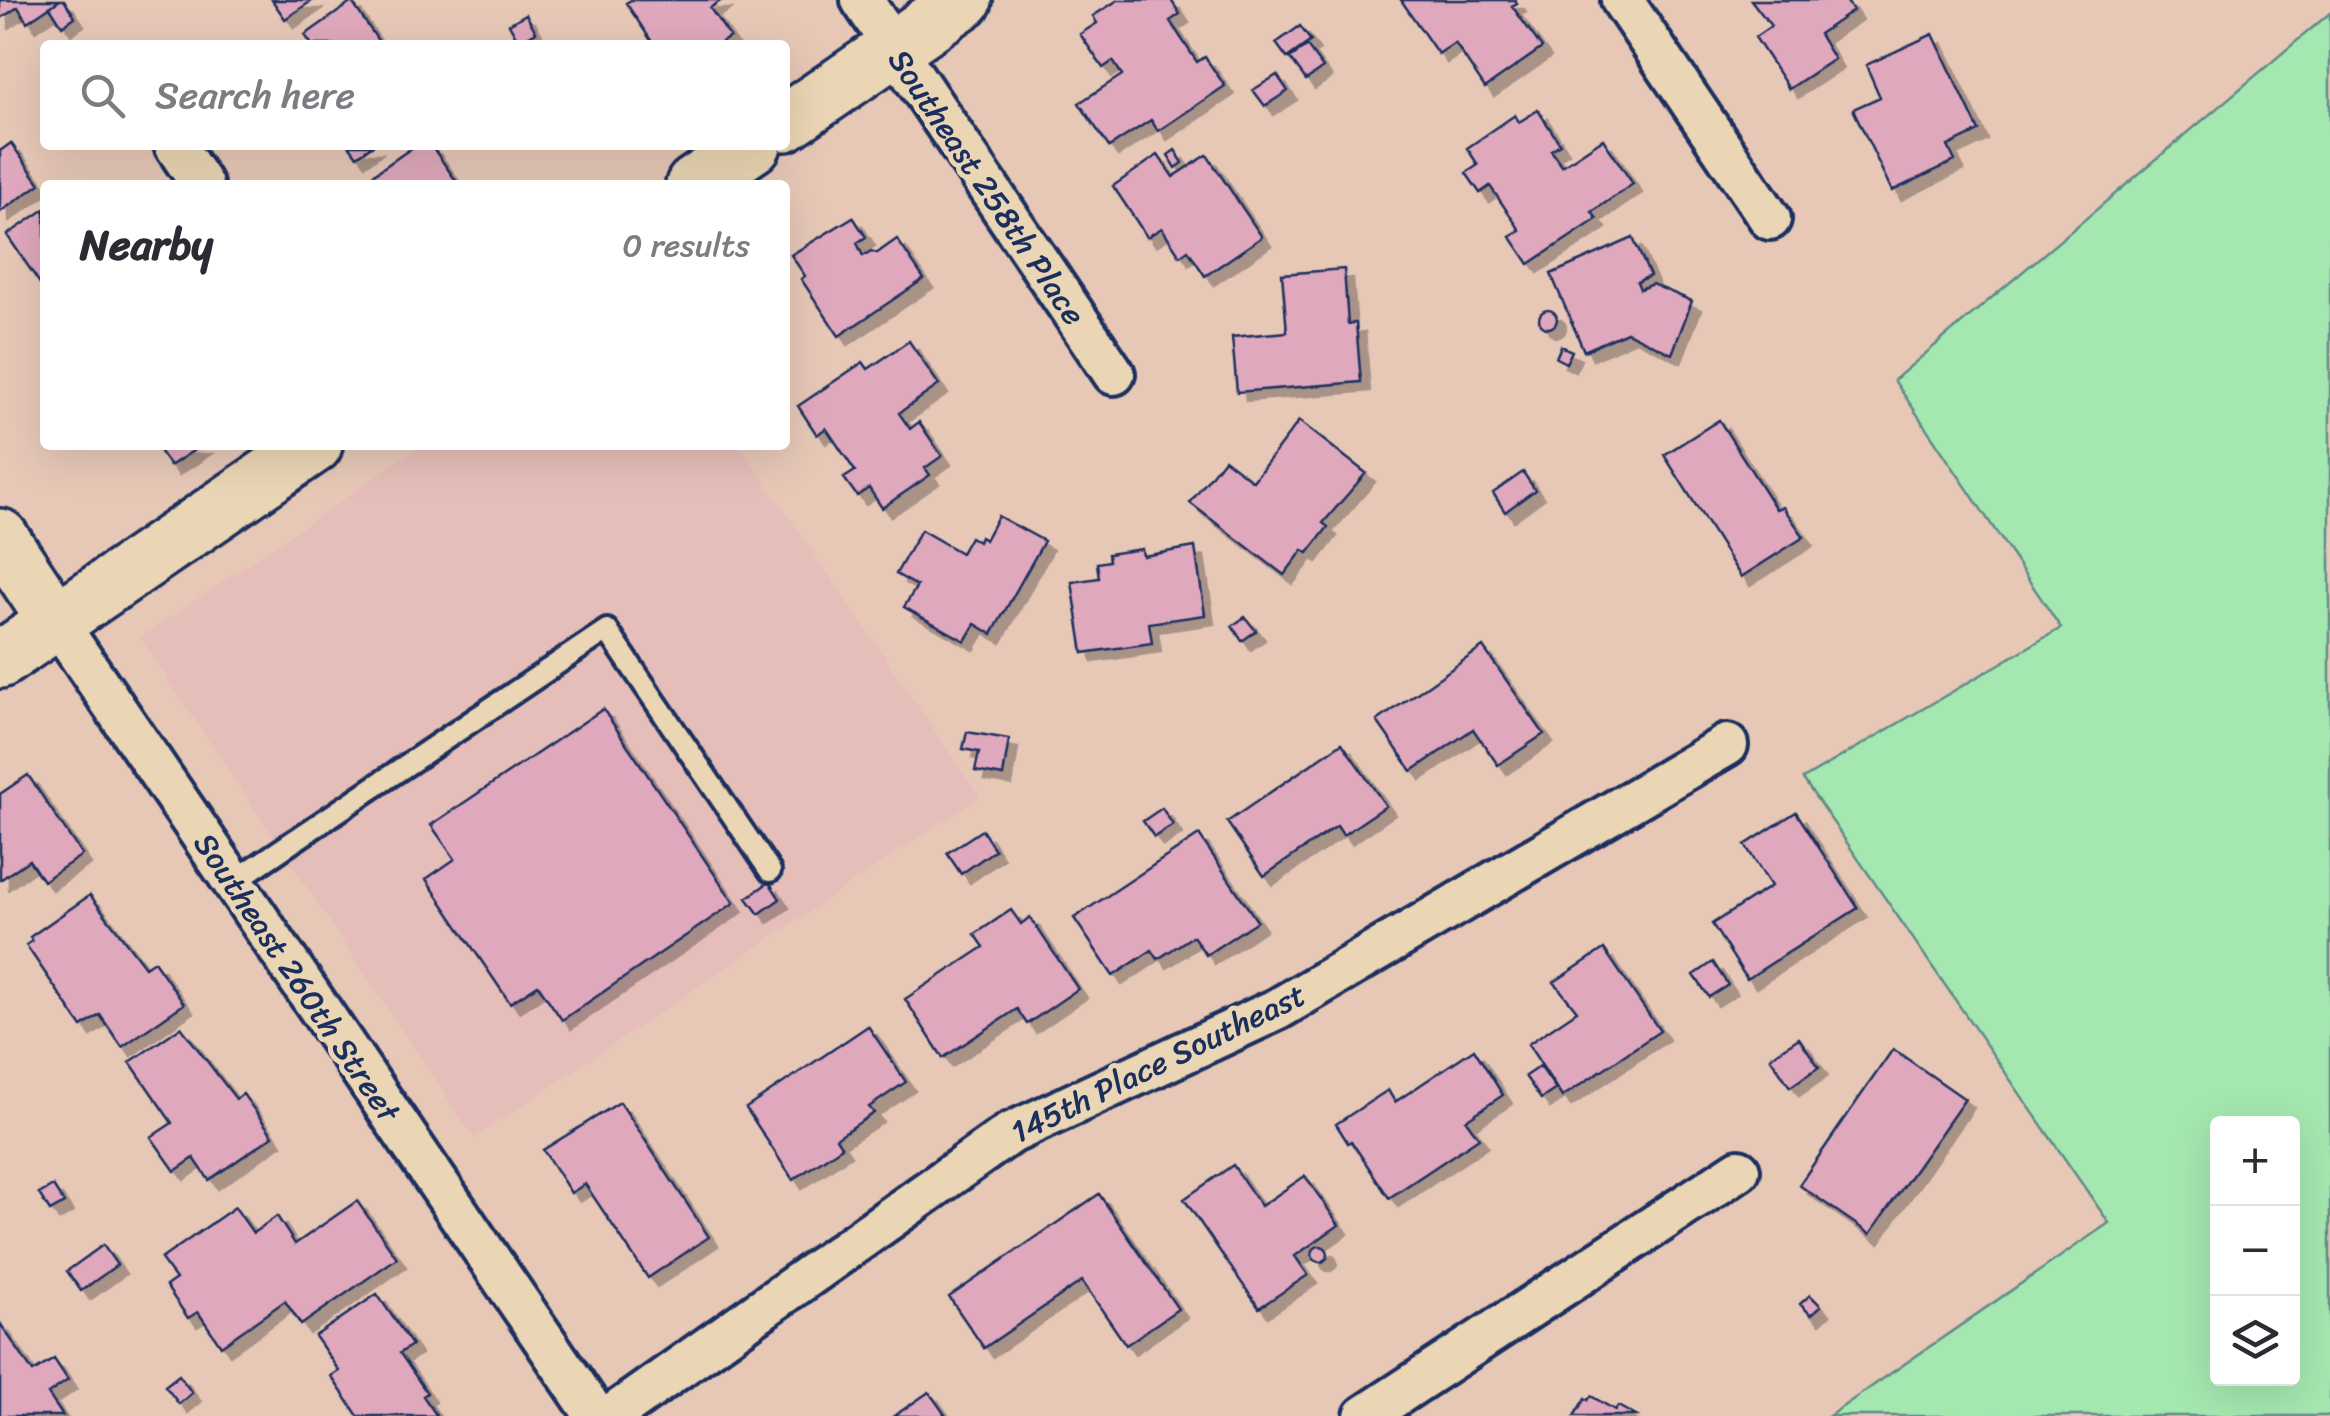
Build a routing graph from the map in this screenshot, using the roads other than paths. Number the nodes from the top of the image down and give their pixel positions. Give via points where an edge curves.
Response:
1 (862, 0) edge
2 (964, 0) edge
3 (1622, 0) edge
4 (894, 48) junction
5 (790, 120) edge
6 (178, 150) edge
7 (746, 150) edge
8 (199, 180) edge
9 (701, 180) edge
10 (1770, 219) dead end
11 (1114, 374) dead end
12 (307, 450) edge
13 (0, 537) edge
14 (56, 621) junction
15 (0, 660) edge
16 (1727, 745) dead end
17 (770, 871) dead end
18 (233, 882) junction
19 (1740, 1170) dead end
20 (596, 1416) edge
21 (611, 1416) edge
22 (1365, 1416) edge

1 - 4 street, Southeast 258th Place
2 - 4 street
3 - 10 street
4 - 5 street
4 - 11 street, Southeast 258th Place
6 - 8 street
7 - 9 street
12 - 14 street
13 - 14 street, Southeast 260th Street
14 - 15 street
14 - 18 street, Southeast 260th Street
16 - 21 street, 145th Place Southeast via 1278,1009 1009,1134
17 - 18 lane via 607,630
18 - 20 street, Southeast 260th Street
19 - 22 street

